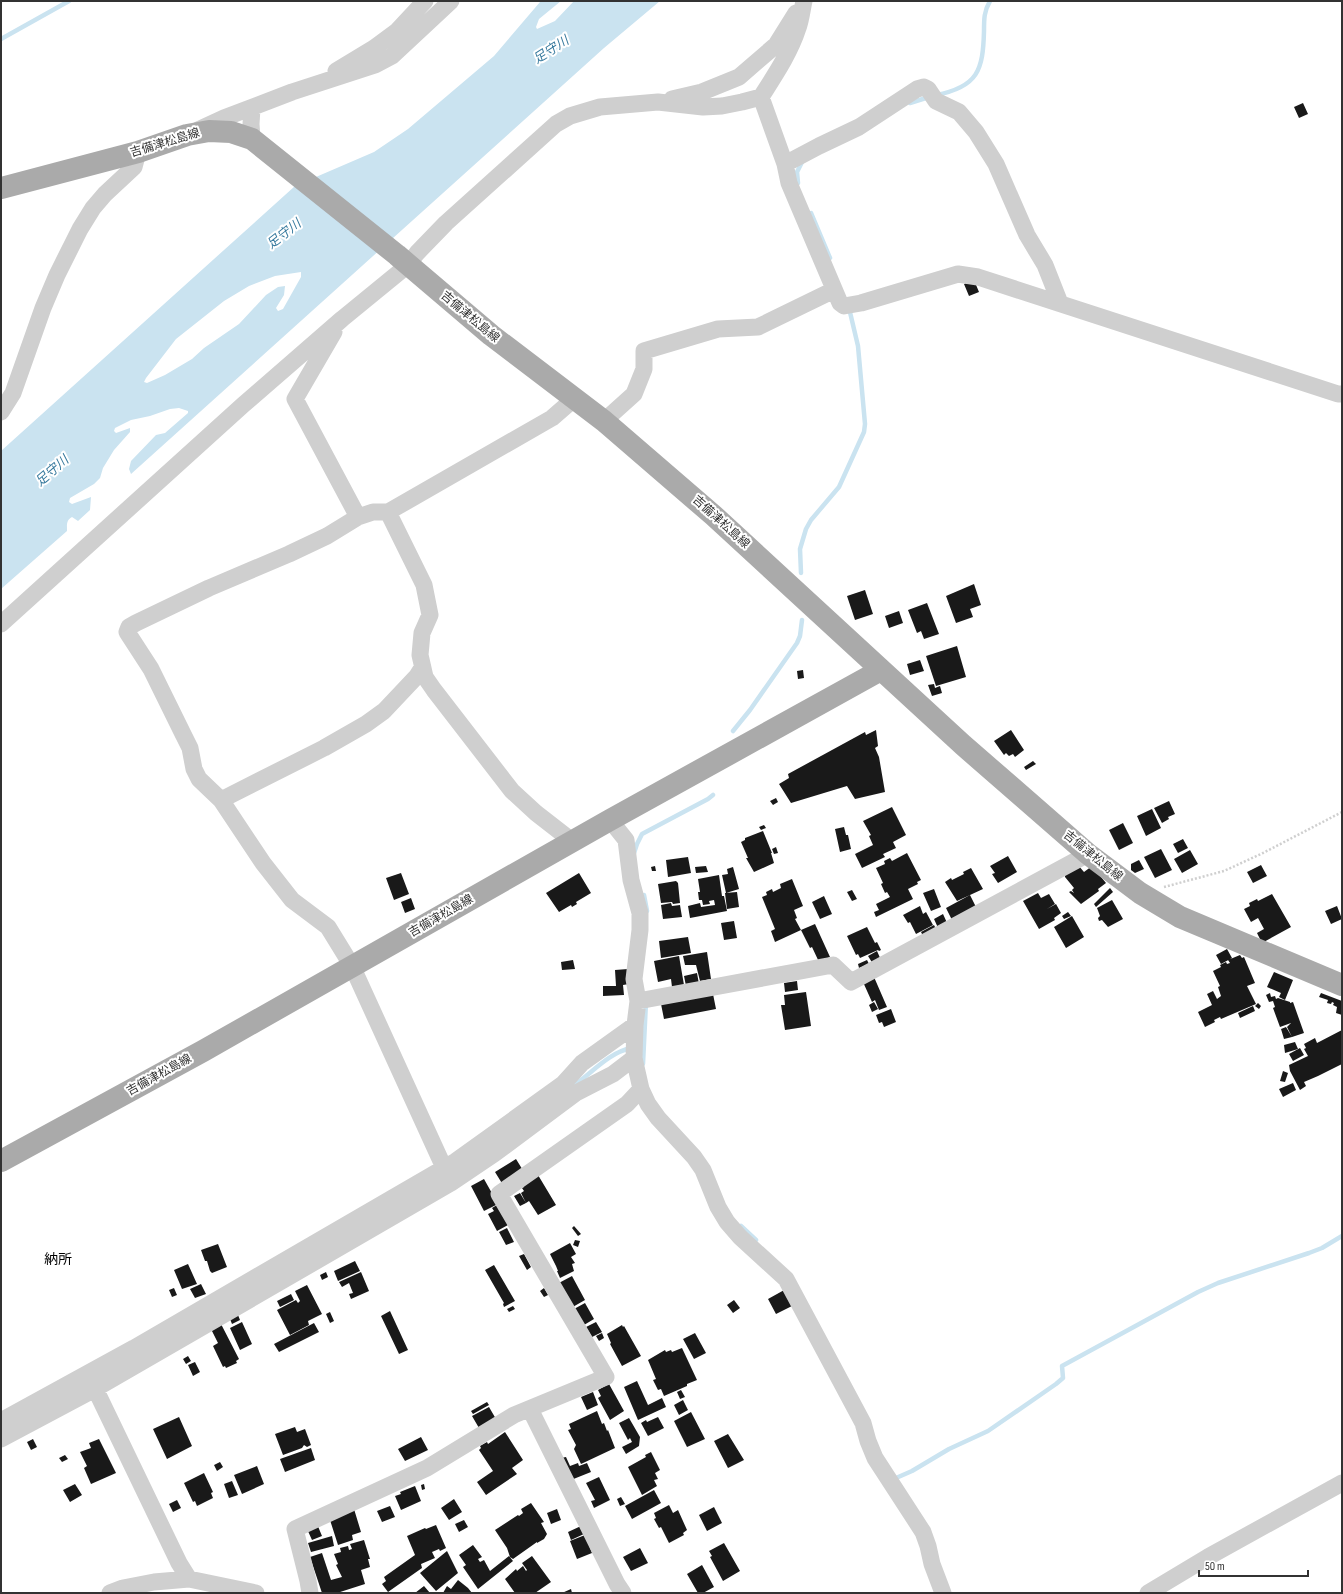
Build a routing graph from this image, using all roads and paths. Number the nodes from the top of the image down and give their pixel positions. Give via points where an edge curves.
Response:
1 (425, 1) edge
2 (450, 1) edge
3 (804, 1) edge
4 (319, 83) junction
5 (761, 96) junction
6 (658, 102) junction
7 (252, 108) junction
8 (187, 135) junction
9 (252, 139) junction
10 (138, 152) junction
11 (786, 164) junction
12 (1, 188) edge
13 (402, 260) junction
14 (834, 290) junction
15 (1060, 303) junction
16 (342, 319) junction
17 (1342, 394) edge
18 (575, 398) junction
19 (1, 412) edge
20 (604, 420) junction
21 (388, 512) junction
22 (358, 517) junction
23 (1, 624) edge
24 (422, 668) junction
25 (881, 670) junction
26 (221, 800) junction
27 (1342, 812) edge
28 (610, 820) junction
29 (572, 841) junction
30 (1088, 854) junction
31 (1140, 893) junction
32 (352, 966) junction
33 (1342, 985) edge
34 (643, 1000) junction
35 (634, 1044) junction
36 (641, 1089) junction
37 (1, 1161) edge
38 (444, 1168) junction
39 (451, 1183) junction
40 (91, 1382) junction
41 (530, 1409) junction
42 (1, 1421) edge
43 (1, 1439) edge
44 (1342, 1484) edge
45 (189, 1578) junction
46 (110, 1593) edge
47 (256, 1593) edge
48 (310, 1593) edge
49 (623, 1593) edge
50 (943, 1593) edge
51 (1148, 1593) edge

1 - 4 street via 397,31
2 - 4 street via 392,56 375,65
3 - 5 street via 799,27 791,48
3 - 6 street via 776,46 739,77 702,92
4 - 7 street
5 - 6 street via 742,102 704,107
5 - 11 street
6 - 13 street via 584,111 556,124 417,252
7 - 8 street
7 - 9 street
8 - 9 main road, 吉備津松島線 via 209,131 231,132
8 - 10 main road, 吉備津松島線
9 - 13 main road, 吉備津松島線
10 - 12 main road, 吉備津松島線
10 - 19 street via 134,167 105,194 80,229 43,308 13,393
11 - 14 street via 789,183
11 - 15 street via 859,127 924,87 936,101 959,112 976,132 996,164 1028,235 1045,265
13 - 16 street
13 - 18 main road, 吉備津松島線 via 491,335
14 - 15 street via 840,303 848,306 958,274 978,276
14 - 20 street via 758,327 718,329 644,352 644,369 634,394
15 - 17 street
16 - 22 street via 295,399
16 - 23 street via 192,450
18 - 20 main road, 吉備津松島線
18 - 21 street via 552,418
20 - 25 main road, 吉備津松島線 via 713,515
21 - 22 street via 373,512
21 - 24 street via 424,585 429,607 430,615 422,633
22 - 26 street via 321,539 209,588 129,627 127,632 151,669 185,737 199,779
24 - 26 street via 384,711 366,724
24 - 29 street via 434,690 512,791
25 - 28 main road, 吉備津松島線
25 - 30 main road, 吉備津松島線
26 - 32 street via 263,863 292,900 328,927
27 - 31 path via 1224,871
28 - 29 main road, 吉備津松島線
28 - 34 street via 626,840 640,913 634,979
29 - 32 main road, 吉備津松島線
30 - 31 main road, 吉備津松島線
30 - 34 street via 851,982 833,965
31 - 33 main road, 吉備津松島線 via 1199,926
32 - 37 main road, 吉備津松島線
32 - 38 street
34 - 35 street
35 - 36 street
35 - 38 street via 582,1063 563,1084
35 - 39 street via 613,1074 576,1093
36 - 41 street via 627,1104 498,1194 606,1378
36 - 50 street via 658,1118 703,1170 727,1222 786,1279 863,1423 875,1458 922,1532
38 - 39 street
38 - 40 street
39 - 40 street
40 - 42 street
40 - 43 street
40 - 45 street via 179,1563
41 - 48 street via 514,1415 427,1468 296,1530
41 - 49 street
44 - 51 street
45 - 46 street via 154,1582
45 - 47 street

